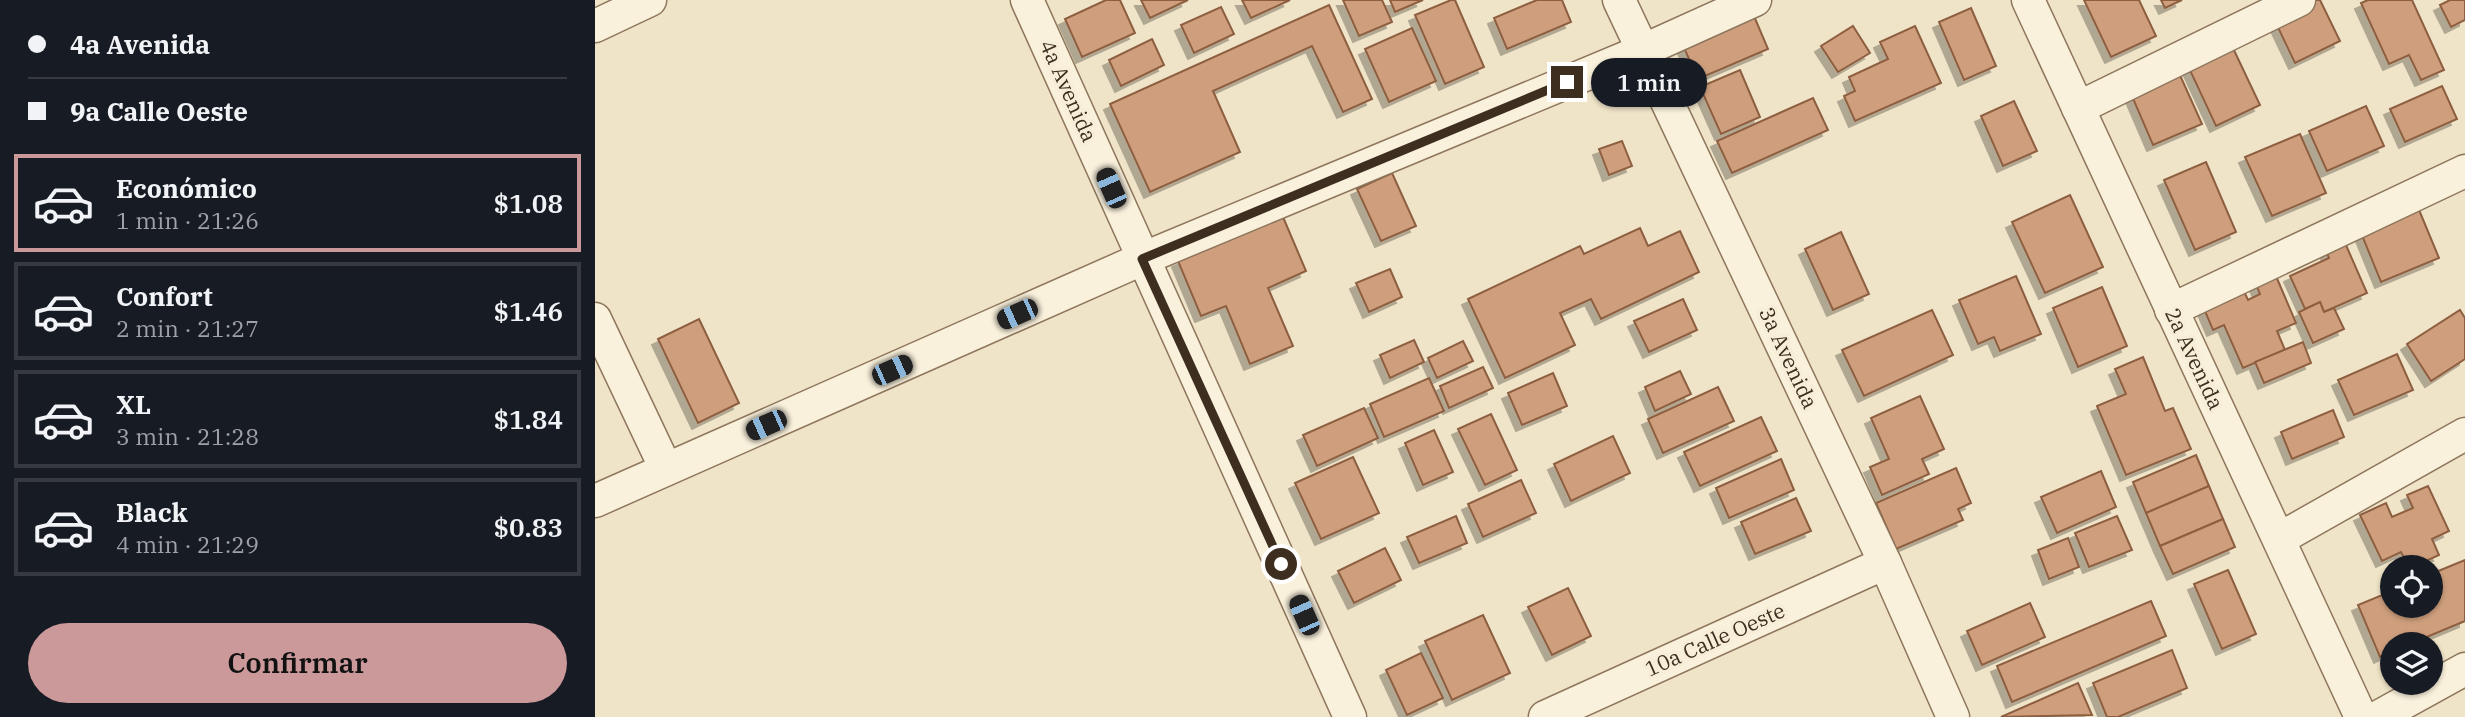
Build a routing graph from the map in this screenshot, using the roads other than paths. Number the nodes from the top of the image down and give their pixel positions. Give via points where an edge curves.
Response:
1 (650, 0) edge
2 (1027, 0) edge
3 (1619, 0) edge
4 (1755, 0) edge
5 (2028, 0) edge
6 (2299, 0) edge
7 (595, 26) edge
8 (1642, 51) junction
9 (2078, 108) junction
10 (2465, 171) edge
11 (1142, 259) junction
12 (2171, 310) junction
13 (595, 319) edge
14 (2465, 434) edge
15 (666, 470) junction
16 (595, 501) edge
17 (2279, 539) junction
18 (1885, 563) junction
19 (2465, 669) edge
20 (1350, 717) edge
21 (1545, 717) edge
22 (1953, 717) edge
23 (2361, 717) edge
24 (2378, 717) edge

1 - 7 street
2 - 11 street, 4a Avenida
3 - 8 street, 3a Avenida
4 - 8 street
5 - 9 street, 2a Avenida
6 - 9 street
8 - 11 street
8 - 18 street, 3a Avenida
9 - 12 street, 2a Avenida
10 - 12 street
11 - 15 street
11 - 20 street, 4a Avenida
12 - 17 street, 2a Avenida
13 - 15 street
14 - 17 street
15 - 16 street
17 - 23 street, 2a Avenida
18 - 21 street, 10a Calle Oeste
18 - 22 street, 3a Avenida
19 - 24 street

